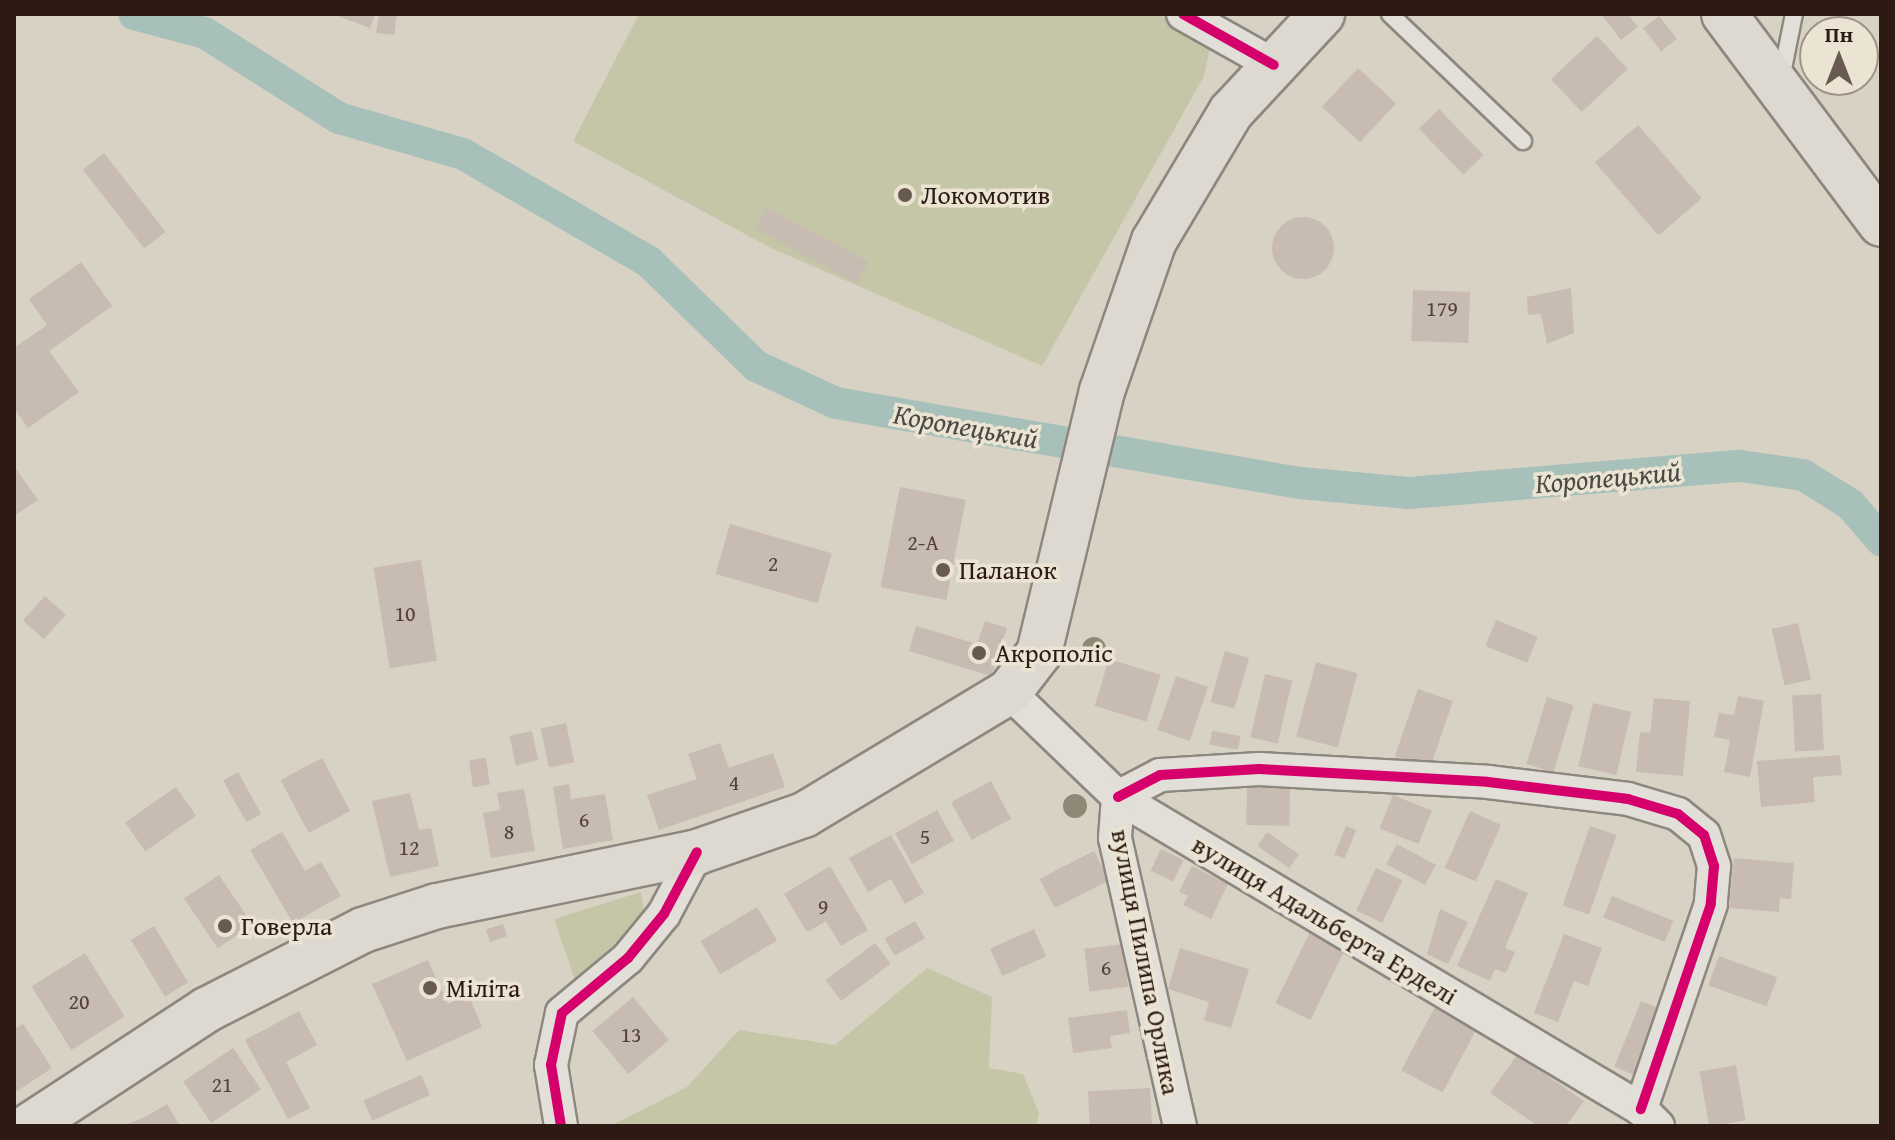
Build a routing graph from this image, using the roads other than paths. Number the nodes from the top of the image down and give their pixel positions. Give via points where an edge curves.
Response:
1 (1183, 14) edge
2 (1322, 14) edge
3 (1390, 14) edge
4 (1724, 14) edge
5 (1794, 14) edge
6 (1274, 65) junction
7 (1778, 94) junction
8 (1523, 141) dead end
9 (1881, 224) edge
10 (1009, 692) junction
11 (1118, 797) junction
12 (697, 852) junction
13 (1649, 1118) edge
14 (29, 1126) edge
15 (561, 1126) edge
16 (1180, 1126) edge

1 - 6 street
2 - 6 highway
3 - 8 lane
4 - 7 highway
5 - 7 lane
6 - 10 highway via 1231,112 1173,202 1102,391 1039,653
7 - 9 highway
10 - 11 street, вулиця Адальберта Ерделі
10 - 12 highway via 840,798
11 - 13 street, вулиця Адальберта Ерделі
11 - 13 street via 1160,775 1259,769 1488,782 1628,799 1678,814 1704,835 1714,866 1711,904
11 - 16 street, вулиця Пилипа Орлика via 1115,838
12 - 14 highway via 437,906 363,930 206,1010
12 - 15 street via 664,914 628,958 562,1013 551,1065

